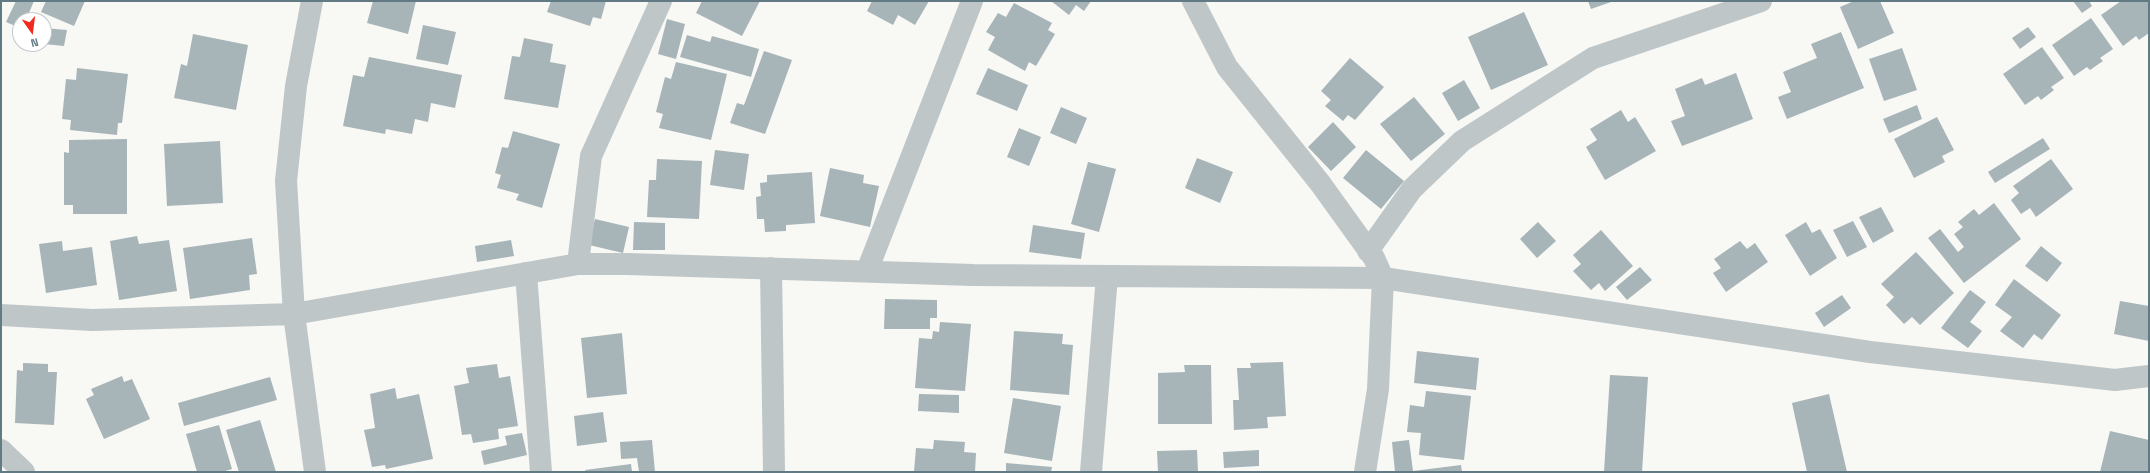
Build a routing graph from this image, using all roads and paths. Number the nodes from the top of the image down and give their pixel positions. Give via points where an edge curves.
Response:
1 (312, 1) edge
2 (661, 1) edge
3 (972, 1) edge
4 (1193, 1) edge
5 (1761, 1) edge
6 (1368, 251) junction
7 (578, 264) junction
8 (771, 268) junction
9 (867, 271) junction
10 (526, 273) junction
11 (1107, 276) junction
12 (1383, 278) junction
13 (294, 314) junction
14 (1, 315) edge
15 (2149, 376) edge
16 (1, 450) edge
17 (24, 472) edge
18 (315, 472) edge
19 (541, 472) edge
20 (774, 472) edge
21 (1091, 472) edge
22 (1365, 472) edge

1 - 13 street via 296,86 286,181
2 - 7 street via 591,156
3 - 9 street
4 - 6 street via 1228,67 1320,182
5 - 6 street via 1593,58 1462,141 1412,189
6 - 12 street
7 - 8 street
7 - 10 street
8 - 9 street
8 - 20 street
9 - 11 street
10 - 13 street
10 - 19 street
11 - 12 street
11 - 21 street
12 - 15 street via 1870,352 2115,380
12 - 22 street via 1378,389
13 - 14 street via 92,320
13 - 18 street
16 - 17 street

